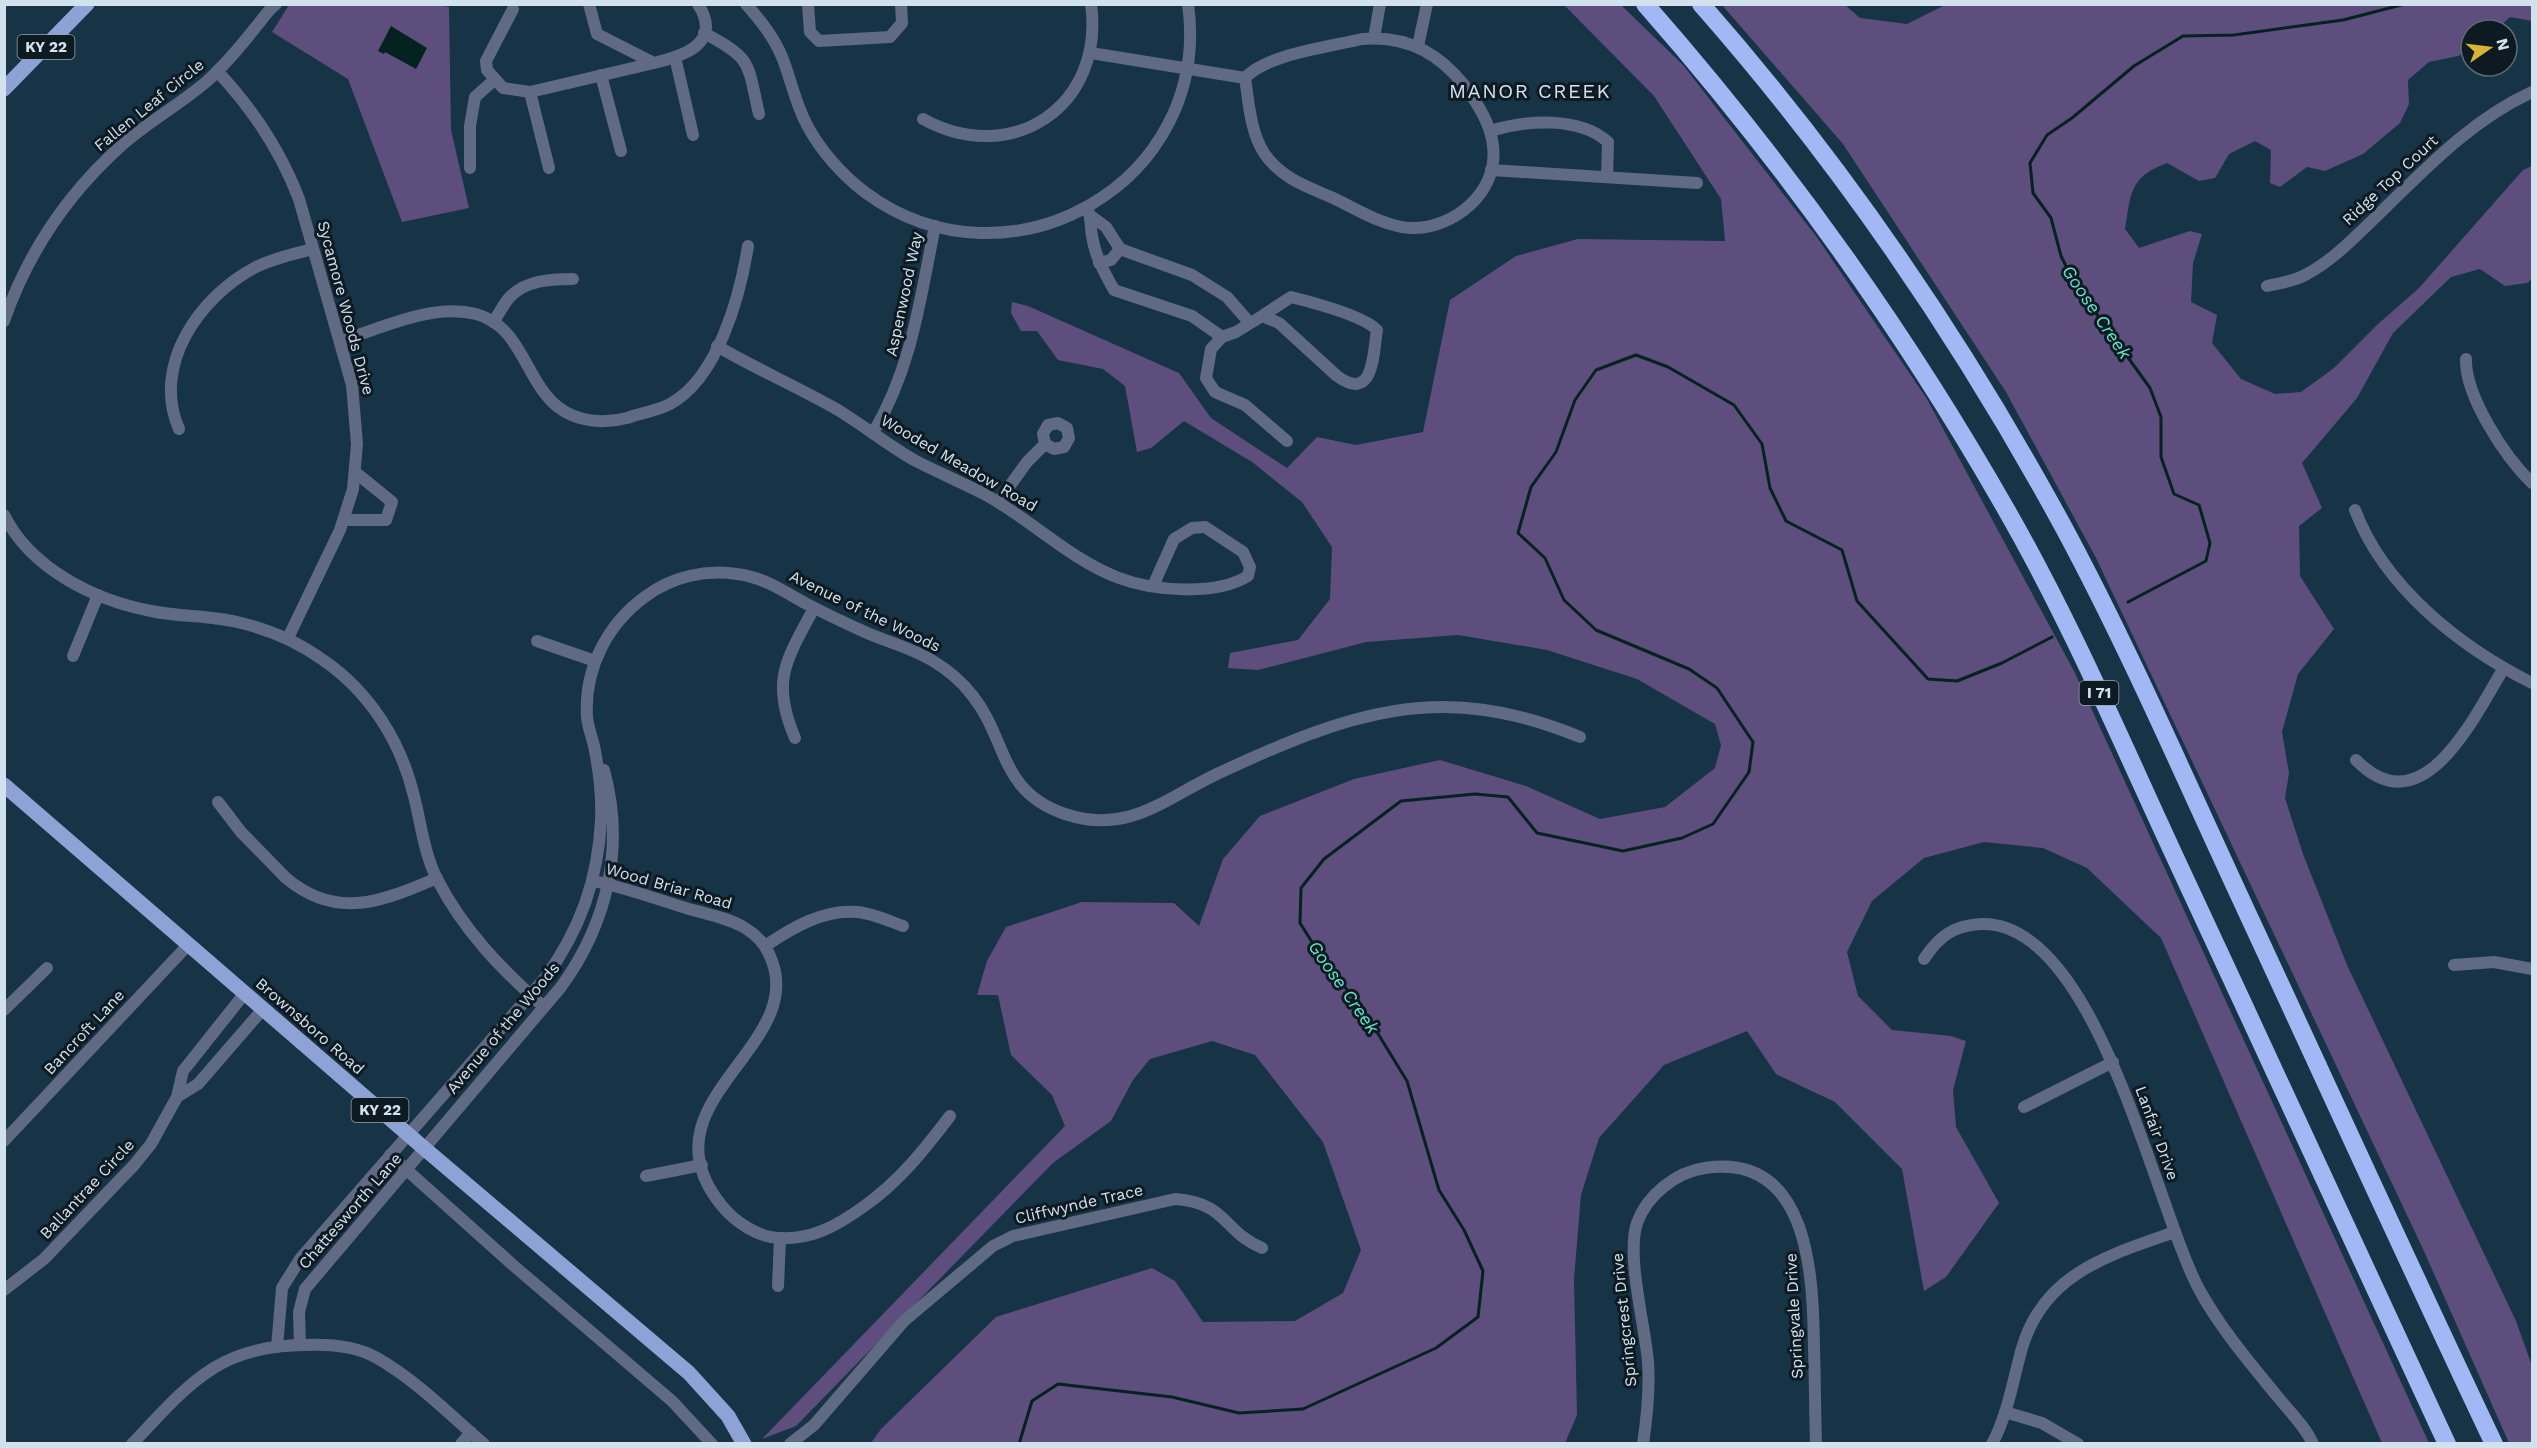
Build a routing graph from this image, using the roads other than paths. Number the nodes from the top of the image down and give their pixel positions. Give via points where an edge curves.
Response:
1 (87, 4) edge
2 (589, 4) edge
3 (698, 4) edge
4 (808, 4) edge
5 (901, 4) edge
6 (1091, 4) edge
7 (1188, 4) edge
8 (1380, 4) edge
9 (1427, 4) edge
10 (1645, 4) edge
11 (1701, 4) edge
12 (271, 7) edge
13 (753, 7) edge
14 (513, 9) dead end
15 (704, 33) junction
16 (1374, 38) junction
17 (1418, 46) junction
18 (1091, 53) junction
19 (675, 57) junction
20 (654, 63) junction
21 (1188, 68) junction
22 (217, 71) junction
23 (601, 75) junction
24 (1245, 78) junction
25 (494, 81) junction
26 (4, 89) edge
27 (530, 92) junction
28 (2532, 92) edge
29 (759, 114) dead end
30 (923, 118) dead end
31 (1490, 131) junction
32 (693, 135) dead end
33 (621, 151) dead end
34 (470, 168) dead end
35 (549, 168) dead end
36 (1491, 170) junction
37 (1608, 177) junction
38 (1697, 183) dead end
39 (1089, 212) junction
40 (935, 226) junction
41 (748, 246) dead end
42 (313, 249) junction
43 (1120, 249) junction
44 (1099, 263) junction
45 (573, 279) dead end
46 (2267, 286) dead end
47 (1262, 316) junction
48 (4, 321) edge
49 (493, 322) junction
50 (1249, 322) junction
51 (1222, 337) junction
52 (340, 341) junction
53 (717, 346) junction
54 (2466, 359) dead end
55 (179, 429) dead end
56 (873, 433) junction
57 (1287, 441) dead end
58 (1045, 444) dead end
59 (355, 472) junction
60 (2532, 483) edge
61 (998, 502) junction
62 (2355, 510) dead end
63 (4, 515) edge
64 (344, 520) junction
65 (1153, 586) junction
66 (98, 595) junction
67 (814, 608) junction
68 (288, 638) junction
69 (537, 641) dead end
70 (73, 657) dead end
71 (595, 661) junction
72 (2504, 668) junction
73 (2532, 683) edge
74 (1580, 737) dead end
75 (795, 738) dead end
76 (594, 748) junction
77 (2356, 760) dead end
78 (4, 786) edge
79 (219, 802) dead end
80 (437, 878) junction
81 (594, 881) junction
82 (610, 885) junction
83 (903, 926) dead end
84 (189, 945) junction
85 (765, 946) junction
86 (1924, 960) dead end
87 (2454, 964) dead end
88 (47, 968) dead end
89 (2532, 969) edge
90 (246, 993) junction
91 (531, 995) junction
92 (544, 1007) junction
93 (263, 1009) junction
94 (4, 1010) edge
95 (2113, 1062) junction
96 (177, 1097) junction
97 (2024, 1107) dead end
98 (950, 1116) dead end
99 (408, 1134) junction
100 (4, 1141) edge
101 (425, 1149) junction
102 (390, 1155) junction
103 (702, 1165) junction
104 (1715, 1167) joint
105 (407, 1171) junction
106 (646, 1176) dead end
107 (354, 1197) junction
108 (372, 1212) junction
109 (2175, 1232) junction
110 (780, 1238) junction
111 (1262, 1248) dead end
112 (286, 1281) junction
113 (778, 1286) dead end
114 (4, 1290) edge
115 (305, 1291) junction
116 (300, 1345) junction
117 (277, 1347) junction
118 (2005, 1412) junction
119 (471, 1432) junction
120 (132, 1443) edge
121 (461, 1443) edge
122 (484, 1443) edge
123 (712, 1443) edge
124 (744, 1443) edge
125 (790, 1443) edge
126 (1643, 1443) edge
127 (1816, 1443) edge
128 (1992, 1443) edge
129 (2078, 1443) edge
130 (2313, 1443) edge
131 (2447, 1443) edge
132 (2494, 1443) edge

1 - 26 main road, KY 22
2 - 20 street via 597,34
3 - 15 street via 704,15
4 - 5 street via 810,32 819,41 890,37 902,23
6 - 18 street
7 - 21 street
8 - 16 street
9 - 17 street
10 - 131 highway, I 71 via 1714,84 1831,236 1915,360 2008,514 2106,708
11 - 132 highway, I 71 via 1817,147 1904,266 2051,504 2097,592
12 - 22 street, Fallen Leaf Circle
13 - 40 street via 782,57 806,124 836,165 883,204
14 - 25 street via 486,61
15 - 19 street via 696,48
15 - 29 street via 742,56
16 - 17 street
16 - 24 street via 1270,62
17 - 31 street via 1459,79
18 - 21 street
18 - 30 street via 1085,72 1067,100 1024,130 975,137
19 - 20 street
19 - 32 street
20 - 23 street
21 - 24 street
21 - 39 street via 1172,120 1152,153
22 - 42 street, Sycamore Woods Drive via 248,106 277,150 299,199
22 - 48 street, Fallen Leaf Circle via 123,144 76,192 34,251
23 - 27 street
23 - 33 street
24 - 36 street via 1257,139 1273,165 1289,178 1396,226 1425,227 1459,213 1484,189
25 - 27 street via 503,88
25 - 34 street via 475,97
27 - 35 street
28 - 46 street, Ridge Top Court via 2500,108 2469,131 2314,270
31 - 36 street via 1494,148
31 - 37 street via 1509,125 1535,124 1575,125 1595,131 1608,142
36 - 37 street
37 - 38 street
39 - 40 street via 1027,230 994,233
39 - 43 street via 1106,227
39 - 44 street
40 - 56 street, Aspenwood Way via 907,364
41 - 53 street via 732,312
42 - 52 street, Sycamore Woods Drive
42 - 55 street via 256,267 229,284 201,312 174,361 170,378
43 - 44 street via 1111,260
43 - 50 street via 1192,275 1227,297
44 - 51 street via 1114,290 1192,316
45 - 49 street via 524,287 510,297
47 - 47 street via 1279,323 1347,383 1365,380 1370,374 1377,330 1369,322 1291,297
47 - 50 street
49 - 52 street via 477,314 446,310
49 - 53 street via 514,342 553,403 570,415 594,421 617,420 671,403 700,378
50 - 51 street
51 - 57 street via 1210,349 1206,378 1209,385 1215,392 1245,405
52 - 59 street, Sycamore Woods Drive via 356,403
53 - 56 street, Wooded Meadow Road via 838,410
54 - 60 street via 2469,384 2477,402
56 - 61 street, Wooded Meadow Road via 913,459
58 - 61 street
59 - 64 street, Sycamore Woods Drive
59 - 64 street via 392,502 386,520
61 - 65 street, Wooded Meadow Road via 1084,563 1121,579
62 - 72 street via 2374,551 2404,586 2447,628
63 - 66 street via 24,545 40,560
64 - 68 street, Sycamore Woods Drive
65 - 65 street, Wooded Meadow Road via 1174,590 1226,586 1248,576 1250,567 1243,552 1224,539 1205,527 1192,528 1174,539
66 - 68 street via 150,611 234,621
66 - 70 street
67 - 71 street, Avenue of the Woods via 767,582 741,574 685,577 661,586 631,607 609,633
67 - 74 street, Avenue of the Woods via 915,652 953,676 986,716 1007,766 1025,789 1055,810 1086,819 1112,821 1138,815 1312,733 1358,717 1398,709 1485,709 1525,717
67 - 75 street via 784,671 785,716
68 - 80 street via 354,684 385,725 410,780
69 - 71 street
71 - 76 street, Avenue of the Woods via 587,717
72 - 73 street
72 - 77 street via 2452,752 2428,773 2398,780 2380,775
76 - 81 street, Avenue of the Woods via 601,819
76 - 82 street, Avenue of the Woods via 602,761 612,805
78 - 84 main road, Brownsboro Road / KY 22
79 - 80 street via 241,832 286,878 326,899 348,904 374,903
80 - 91 street via 475,939
81 - 82 street, Wood Briar Road
81 - 91 street, Avenue of the Woods via 563,954
82 - 85 street, Wood Briar Road via 732,922
82 - 92 street, Avenue of the Woods via 581,958
83 - 85 street via 860,912 846,912 802,922
84 - 90 main road, Brownsboro Road / KY 22
84 - 100 street, Bancroft Lane
85 - 103 street via 777,983 776,1002 767,1024 707,1108 700,1140
86 - 95 street, Lanfair Drive via 1944,934 1964,926 1989,924 2021,934 2042,952 2078,996
87 - 89 street via 2494,962
88 - 94 street
90 - 93 main road, Brownsboro Road / KY 22
90 - 96 street, Ballantrae Circle via 183,1071
91 - 92 street
91 - 99 street, Avenue of the Woods
92 - 101 street, Avenue of the Woods
93 - 96 street, Ballantrae Circle via 198,1084
93 - 99 main road, Brownsboro Road / KY 22
95 - 97 street
95 - 109 street, Lanfair Drive
96 - 114 street, Ballantrae Circle via 134,1165 44,1259
98 - 110 street via 910,1167 872,1201 818,1233
99 - 101 main road, Brownsboro Road / KY 22
99 - 102 street, Chattesworth Lane
101 - 105 street, Chattesworth Lane
101 - 124 main road, Brownsboro Road / KY 22 via 688,1372 709,1393
102 - 105 street
102 - 107 street, Chattesworth Lane
103 - 106 street
103 - 110 street via 711,1190 734,1218 753,1230
104 - 126 street, Springcrest Drive via 1693,1171 1666,1185 1647,1205 1635,1232 1634,1259 1648,1365
104 - 127 street, Springvale Drive via 1740,1169 1766,1181 1787,1202 1803,1232 1811,1277
105 - 108 street, Chattesworth Lane
105 - 123 street via 672,1401
107 - 108 street
107 - 112 street, Chattesworth Lane
108 - 115 street, Chattesworth Lane
109 - 118 street via 2095,1260 2059,1288 2029,1330
109 - 130 street, Lanfair Drive via 2188,1267 2220,1323
110 - 113 street
111 - 125 street, Cliffwynde Trace via 1239,1236 1210,1207 1175,1199 1006,1238 976,1258 904,1320 813,1425
112 - 115 street
112 - 117 street, Chattesworth Lane via 279,1305
115 - 116 street, Chattesworth Lane via 299,1312
116 - 117 street
116 - 119 street via 347,1347 378,1358
117 - 120 street via 248,1351 218,1363 197,1378
118 - 128 street
118 - 129 street via 2042,1423
119 - 121 street
119 - 122 street

